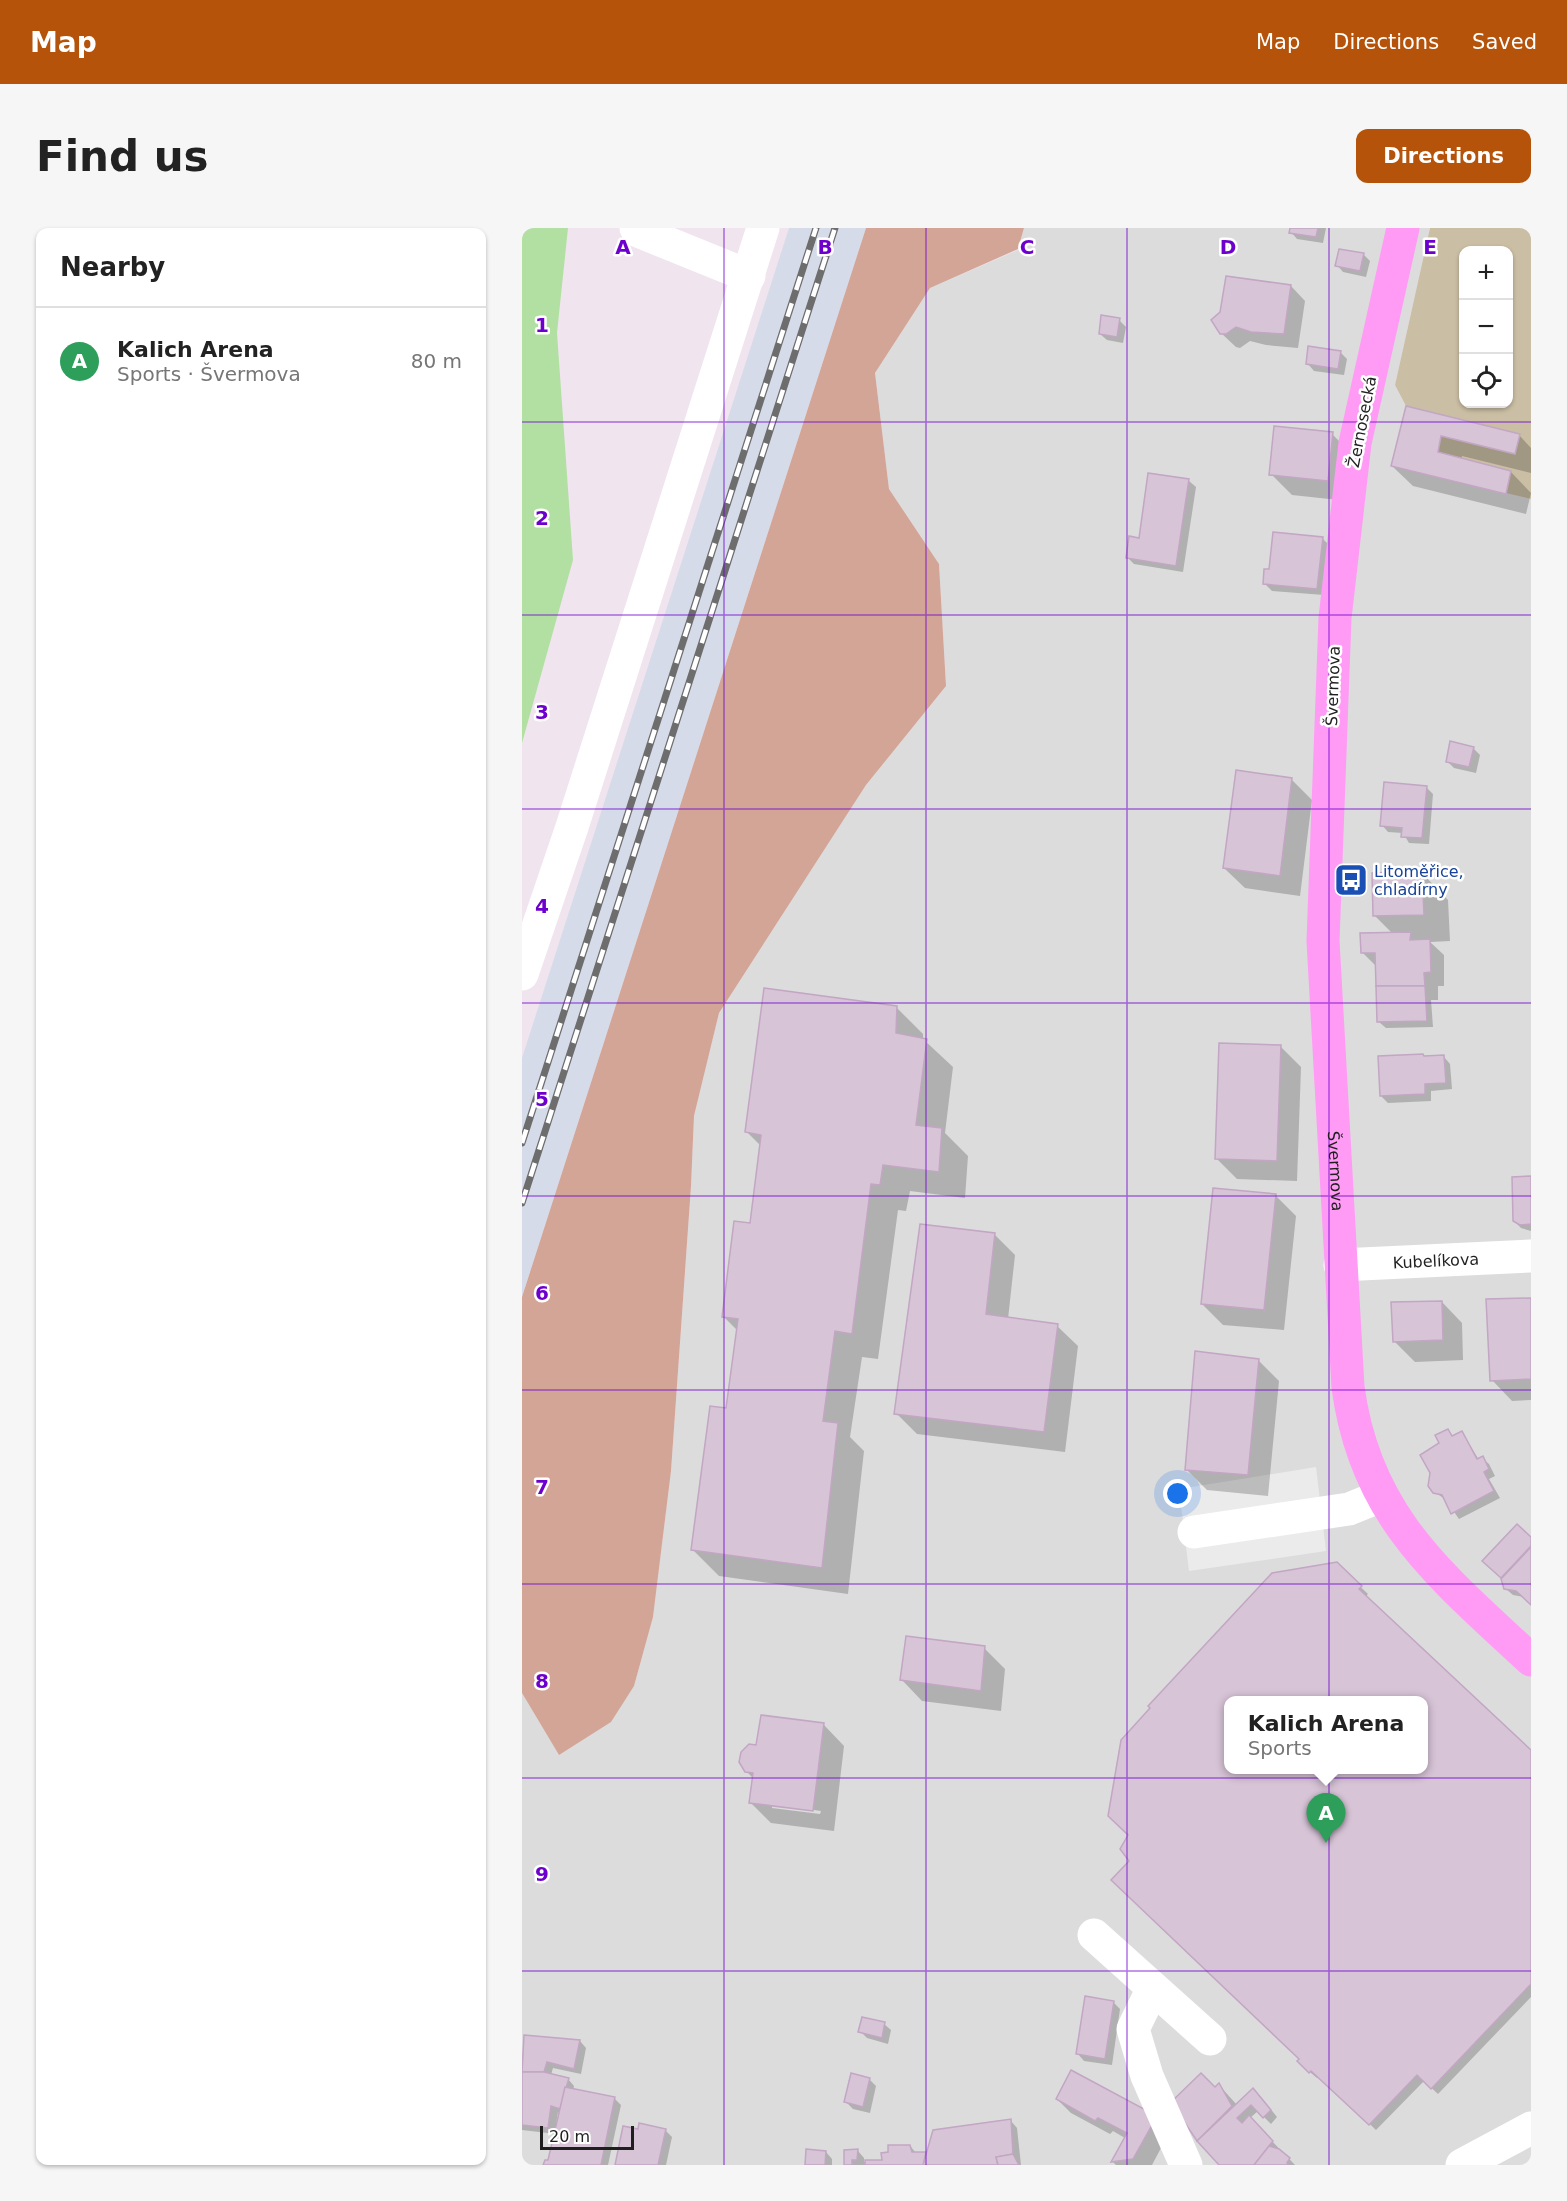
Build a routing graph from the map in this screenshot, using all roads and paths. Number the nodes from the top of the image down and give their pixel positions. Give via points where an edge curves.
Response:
1 (636, 228) edge
2 (763, 228) edge
3 (1403, 228) edge
4 (678, 238) edge
5 (748, 276) junction
6 (1335, 618) joint
7 (522, 974) edge
8 (1531, 1256) edge
9 (1340, 1265) junction
10 (1381, 1496) junction
11 (1194, 1532) dead end
12 (1531, 1660) edge
13 (1094, 1935) dead end
14 (1153, 1988) junction
15 (1210, 2040) dead end
16 (1531, 2128) edge
17 (1186, 2165) edge
18 (1462, 2165) edge

1 - 4 street
2 - 5 street
3 - 6 main road, Žernosecká via 1355,443
4 - 5 street
5 - 7 street
6 - 9 main road, Švermova via 1323,941
8 - 9 street, Kubelíkova
9 - 10 main road, Švermova via 1351,1414 1366,1466
10 - 11 street via 1349,1509
10 - 12 main road, Švermova via 1399,1525 1436,1567
13 - 14 street
14 - 15 street
14 - 17 street via 1133,2029 1147,2076
16 - 18 street

